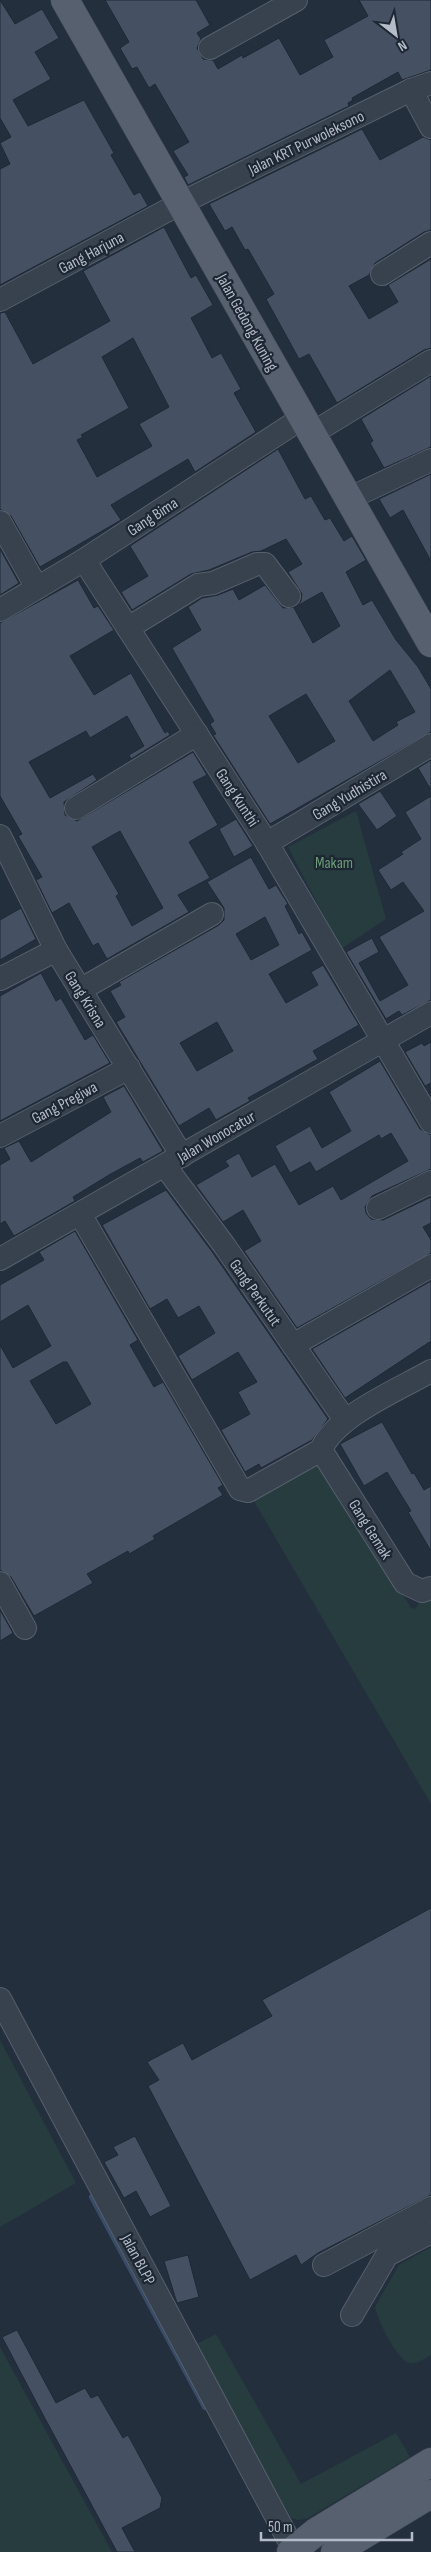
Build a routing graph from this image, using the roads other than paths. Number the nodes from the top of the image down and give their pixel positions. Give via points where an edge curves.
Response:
1 (66, 0) edge
2 (296, 0) edge
3 (210, 48) dead end
4 (421, 87) edge
5 (431, 127) edge
6 (181, 203) junction
7 (431, 242) edge
8 (382, 274) dead end
9 (0, 300) edge
10 (431, 361) edge
11 (306, 426) junction
12 (431, 460) edge
13 (348, 499) junction
14 (0, 522) edge
15 (84, 560) junction
16 (37, 588) junction
17 (289, 596) dead end
18 (0, 610) edge
19 (128, 628) junction
20 (431, 641) edge
21 (197, 734) junction
22 (431, 745) edge
23 (76, 808) dead end
24 (0, 836) edge
25 (267, 843) junction
26 (212, 914) dead end
27 (56, 950) junction
28 (0, 979) edge
29 (80, 990) junction
30 (431, 1013) edge
31 (382, 1040) junction
32 (129, 1068) junction
33 (431, 1122) edge
34 (0, 1136) edge
35 (173, 1161) junction
36 (431, 1182) edge
37 (378, 1208) dead end
38 (80, 1214) junction
39 (0, 1259) edge
40 (431, 1266) edge
41 (293, 1345) junction
42 (431, 1371) edge
43 (345, 1420) junction
44 (321, 1450) junction
45 (0, 1583) edge
46 (431, 1588) edge
47 (25, 1628) dead end
48 (0, 1999) edge
49 (422, 2212) edge
50 (431, 2232) edge
51 (387, 2256) junction
52 (352, 2316) dead end
53 (431, 2462) edge
54 (431, 2494) edge
55 (292, 2551) edge
56 (335, 2552) edge

1 - 6 main road, Jalan Gedong Kuning
2 - 3 street
4 - 5 street
4 - 6 street, Jalan KRT Purwoleksono
6 - 9 street, Gang Harjuna
6 - 11 main road, Jalan Gedong Kuning
7 - 8 street
10 - 11 street, Gang Bima
11 - 13 main road, Jalan Gedong Kuning
11 - 15 street, Gang Bima
12 - 13 street
13 - 20 main road, Jalan Gedong Kuning
14 - 16 street
15 - 16 street, Gang Bima
15 - 19 street, Gang Kunthi
16 - 18 street, Gang Bima
17 - 19 street via 271,569 265,564 257,564 213,583 198,585
19 - 21 street, Gang Kunthi
21 - 23 street
21 - 25 street, Gang Kunthi
22 - 25 street, Gang Yudhistira
24 - 27 street, Gang Krisna
25 - 31 street, Gang Kunthi
26 - 29 street
27 - 28 street
27 - 29 street, Gang Krisna
29 - 32 street, Gang Krisna
30 - 31 street, Jalan Wonocatur
31 - 33 street, Gang Kunthi
31 - 35 street, Jalan Wonocatur
32 - 34 street, Gang Pregiwa
32 - 35 street, Gang Krisna
35 - 38 street, Jalan Wonocatur
35 - 41 street, Gang Perkutut via 224,1245
36 - 37 street
38 - 39 street, Jalan Wonocatur
38 - 44 street via 240,1489 248,1492
40 - 41 street
41 - 43 street, Gang Perkutut
42 - 43 street
43 - 44 street via 326,1438
44 - 46 street, Gang Gemak via 405,1583 422,1592
45 - 47 street
48 - 55 street, Jalan BLPP
49 - 51 street
49 - 51 street via 324,2265
50 - 51 street
51 - 52 street
53 - 55 main road via 316,2532
54 - 56 main road

